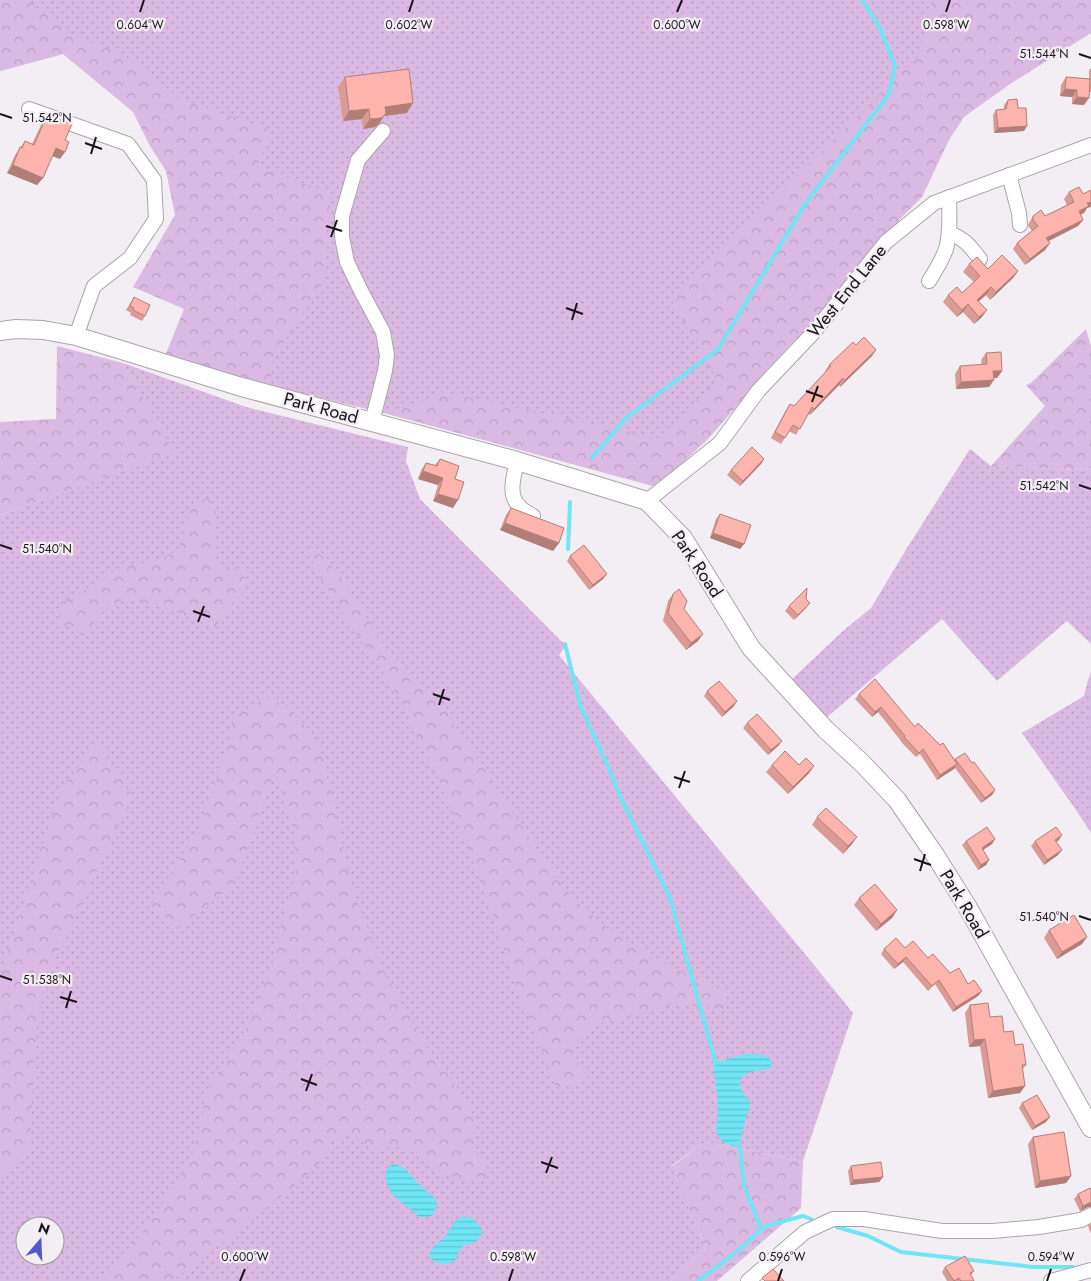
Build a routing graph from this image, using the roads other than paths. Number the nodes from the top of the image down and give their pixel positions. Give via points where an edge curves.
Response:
1 (29, 109) dead end
2 (383, 131) edge
3 (1091, 145) edge
4 (1009, 174) junction
5 (949, 197) junction
6 (1020, 225) dead end
7 (949, 233) junction
8 (980, 259) edge
9 (930, 281) dead end
10 (0, 331) edge
11 (76, 336) junction
12 (372, 422) junction
13 (517, 461) junction
14 (647, 501) junction
15 (534, 516) edge
16 (1091, 1128) edge
17 (1091, 1215) edge
18 (1091, 1270) edge
19 (748, 1281) edge
20 (1051, 1281) edge

1 - 11 street via 128,144 154,180 156,219 130,258 94,286
2 - 12 street via 358,160 342,216 347,262 383,332 387,356
3 - 4 street, West End Lane
4 - 5 street, West End Lane
4 - 6 street
5 - 7 street
5 - 14 street, West End Lane via 934,203 886,242 814,332 758,391 720,443
7 - 8 street via 966,242
7 - 9 street via 944,255
10 - 11 main road, Park Road via 43,330
11 - 12 main road, Park Road via 238,386
12 - 13 main road, Park Road
13 - 14 main road, Park Road
13 - 15 street via 513,499 520,508
14 - 16 main road, Park Road via 683,538 751,648 826,730 897,800 967,906
17 - 19 street via 1081,1220 1039,1227 993,1231 942,1230 864,1219 833,1219 805,1232
18 - 20 street

